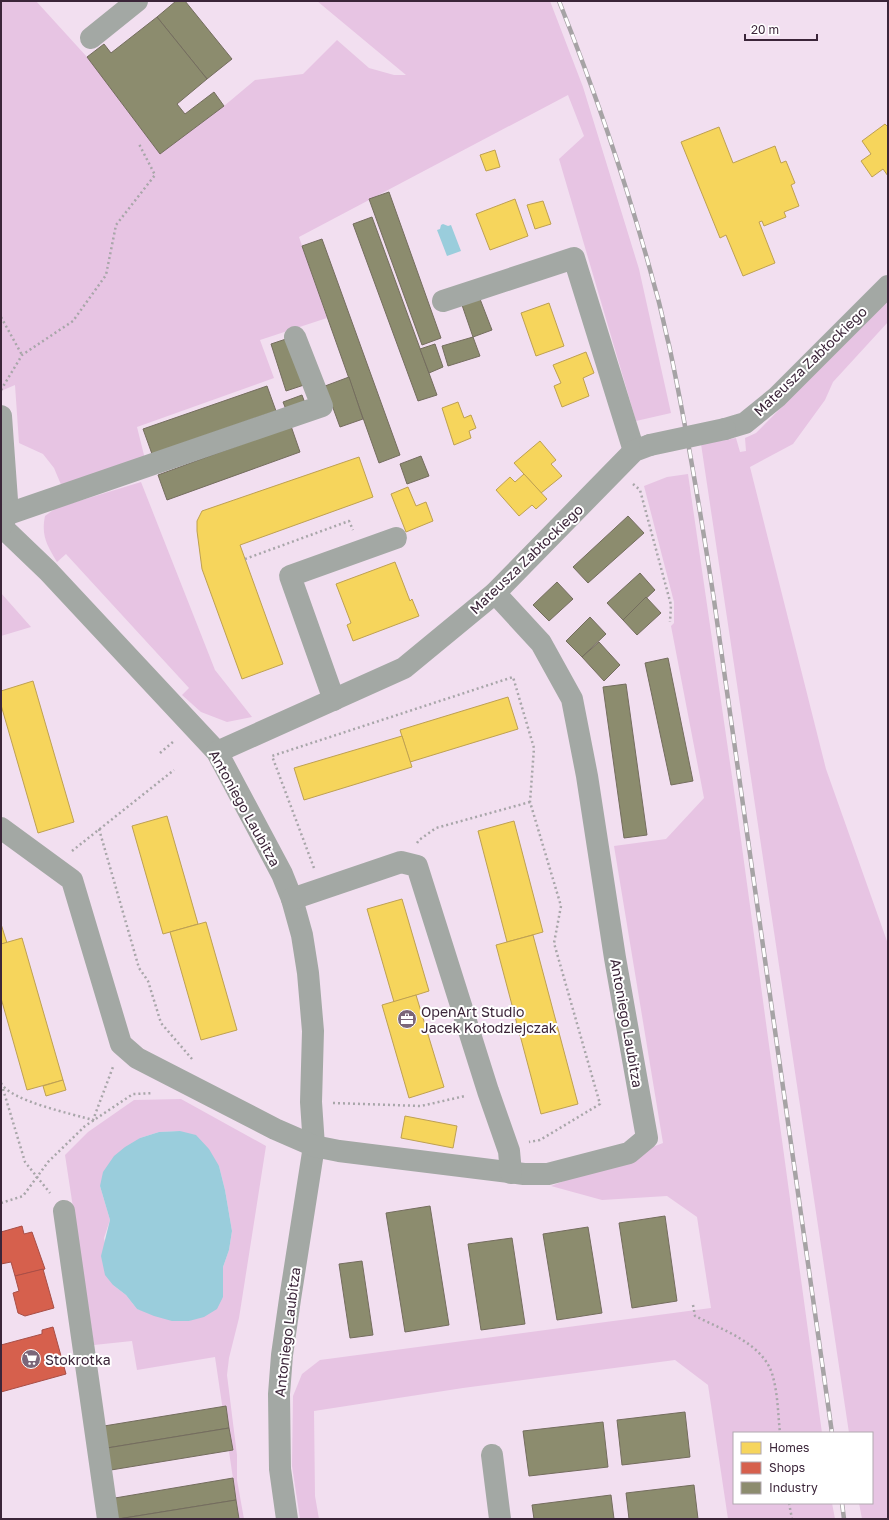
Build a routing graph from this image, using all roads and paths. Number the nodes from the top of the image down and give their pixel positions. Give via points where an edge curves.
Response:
1 (137, 1) edge
2 (91, 38) dead end
3 (139, 144) dead end
4 (888, 286) edge
5 (443, 301) dead end
6 (1, 317) edge
7 (295, 337) dead end
8 (22, 355) junction
9 (1, 390) edge
10 (1, 416) edge
11 (642, 448) junction
12 (616, 469) junction
13 (3, 522) edge
14 (396, 538) dead end
15 (361, 551) junction
16 (245, 559) dead end
17 (495, 593) junction
18 (670, 622) dead end
19 (334, 700) junction
20 (217, 752) junction
21 (272, 756) junction
22 (266, 758) dead end
23 (174, 770) dead end
24 (530, 802) junction
25 (1, 828) edge
26 (99, 829) junction
27 (406, 863) junction
28 (53, 866) junction
29 (322, 889) junction
30 (292, 899) junction
31 (121, 1044) junction
32 (194, 1061) dead end
33 (1, 1084) edge
34 (3, 1088) junction
35 (488, 1091) junction
36 (156, 1093) dead end
37 (311, 1102) junction
38 (93, 1120) junction
39 (314, 1146) junction
40 (507, 1146) junction
41 (511, 1173) junction
42 (37, 1177) junction
43 (1, 1203) edge
44 (64, 1211) joint
45 (693, 1306) dead end
46 (780, 1432) edge
47 (492, 1455) dead end
48 (789, 1504) edge
49 (108, 1519) edge
50 (287, 1519) edge
51 (500, 1519) edge
52 (792, 1519) edge

1 - 2 street
3 - 8 path via 155,175 116,225 106,276 73,321
4 - 11 street, Mateusza Zabłockiego, bridge via 777,397 745,423
5 - 11 street via 574,258
6 - 8 path
7 - 13 street via 322,406
8 - 9 path
10 - 13 street
11 - 12 street, Mateusza Zabłockiego
12 - 17 street, Mateusza Zabłockiego
12 - 18 path via 640,490 671,605
13 - 20 street, Antoniego Laubitza
14 - 15 street
15 - 16 path via 349,521
15 - 19 street via 290,576
17 - 19 street, Mateusza Zabłockiego via 404,668
17 - 41 street, Antoniego Laubitza via 541,642 572,699 647,1138 629,1153 548,1174
19 - 20 street, Mateusza Zabłockiego
20 - 30 street, Antoniego Laubitza via 282,874
21 - 22 path
21 - 24 path via 513,676 534,748
21 - 29 path
23 - 26 path
24 - 27 path via 436,828 419,840
24 - 40 path via 561,906 554,943 600,1104 540,1140
25 - 28 street
26 - 28 path
26 - 32 path via 139,968 148,981 161,1023
27 - 29 street via 378,868
27 - 35 street via 417,866
28 - 31 street via 72,880
29 - 30 street
30 - 37 street, Antoniego Laubitza via 302,935 308,973 313,1031
31 - 38 path
31 - 39 street via 138,1058 275,1129
33 - 34 path
34 - 38 path via 30,1102
34 - 42 path via 25,1162
35 - 37 path via 421,1106
35 - 40 street
36 - 38 path via 133,1094
37 - 39 street, Antoniego Laubitza
38 - 42 path via 48,1162
39 - 41 street, Antoniego Laubitza
39 - 50 street, Antoniego Laubitza via 282,1355 279,1394 280,1469
40 - 41 street
42 - 43 path via 23,1196
42 - 44 path
44 - 49 street
45 - 46 path via 696,1316 739,1338 763,1356 773,1377
47 - 51 street
48 - 52 path

